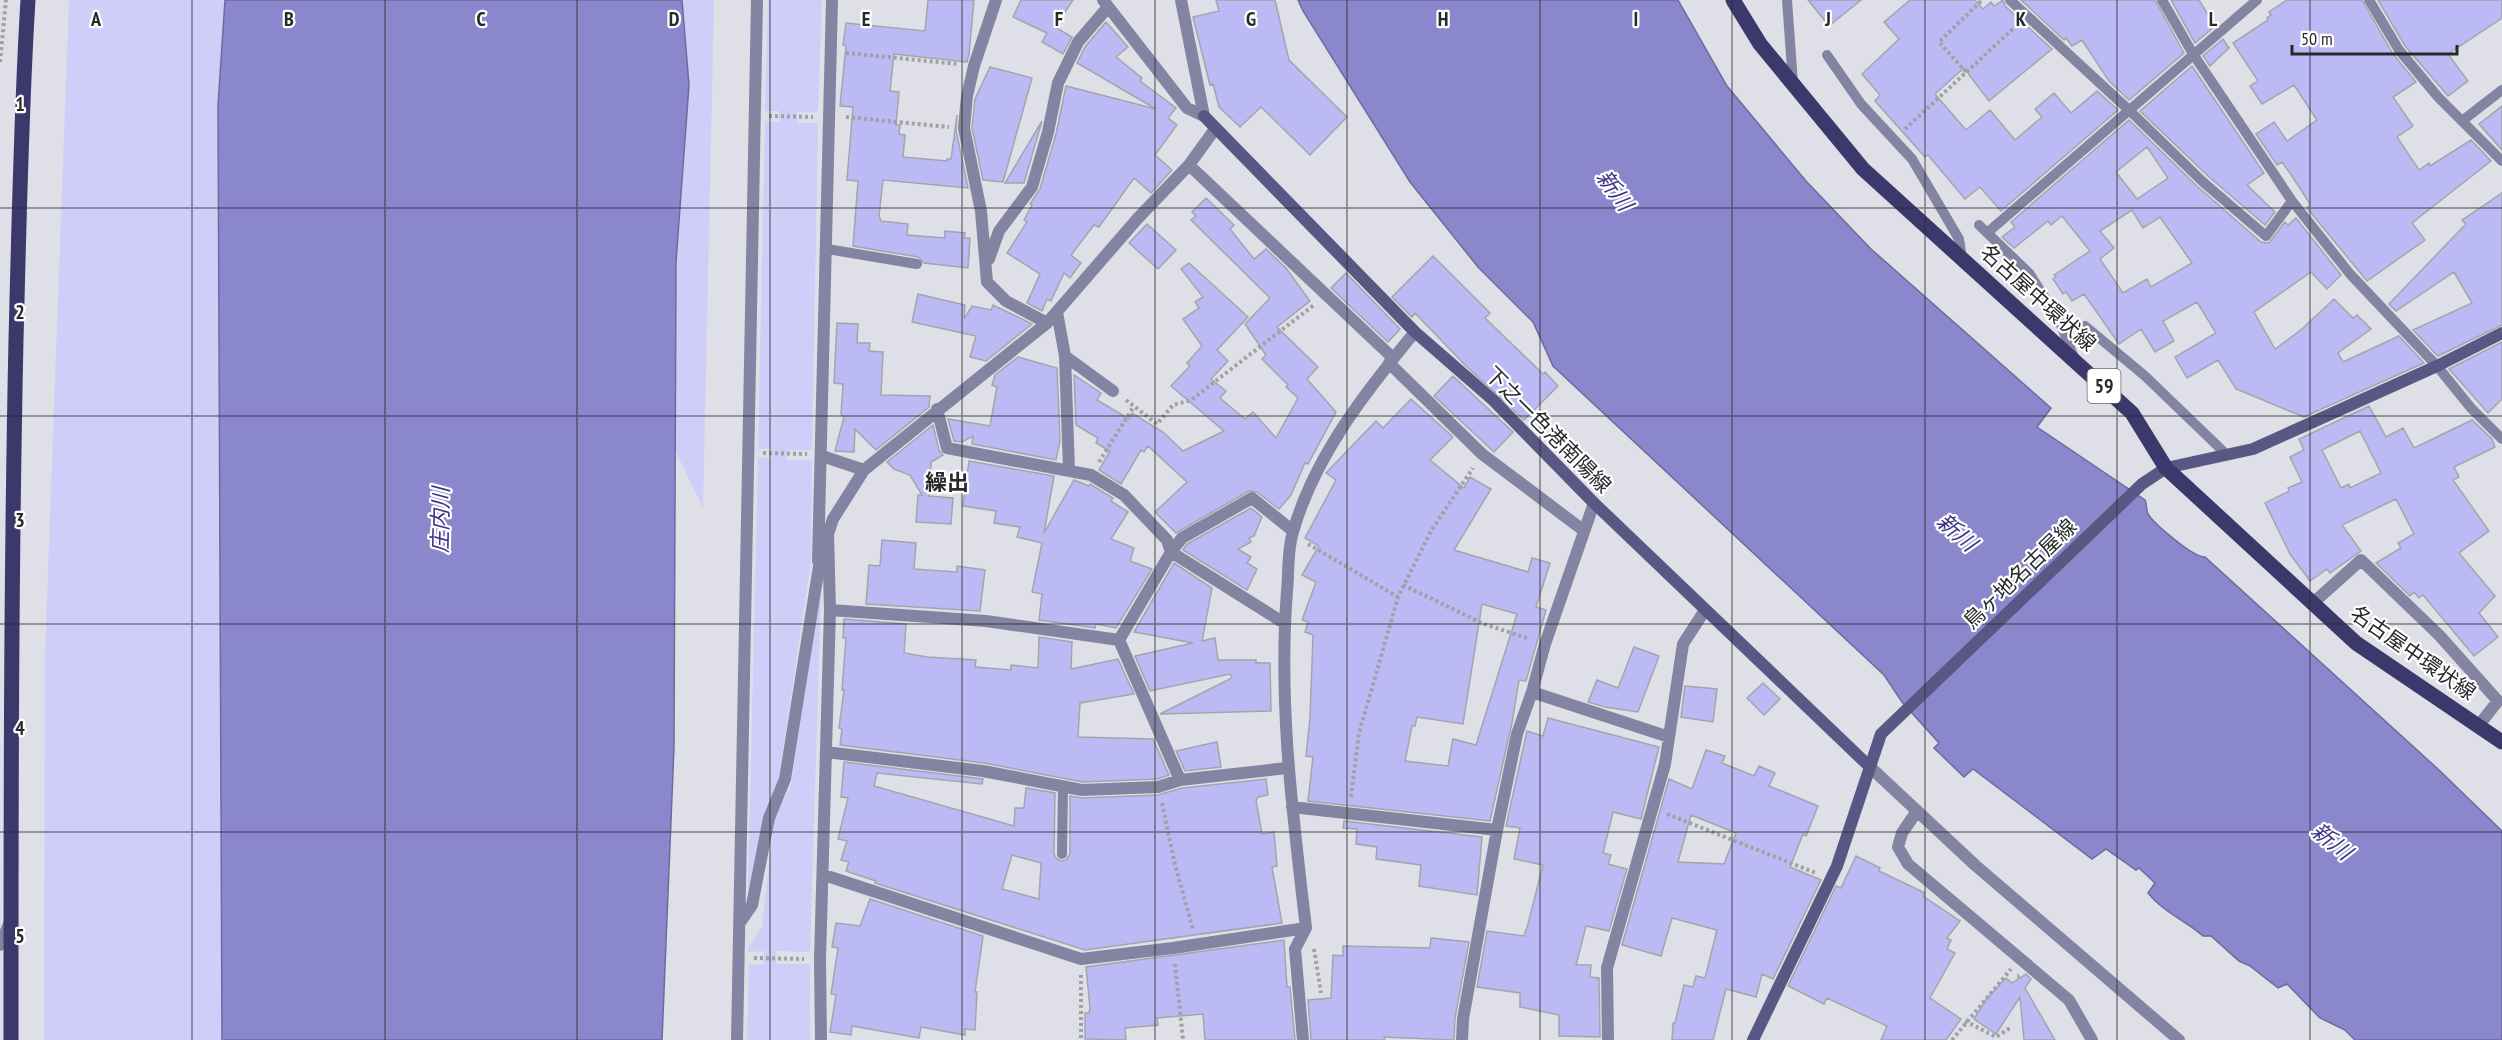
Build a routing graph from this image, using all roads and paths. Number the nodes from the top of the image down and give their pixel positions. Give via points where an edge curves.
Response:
1 (6, 0) edge
2 (28, 0) edge
3 (757, 0) edge
4 (832, 0) edge
5 (996, 0) edge
6 (1182, 0) edge
7 (1733, 0) edge
8 (1787, 0) edge
9 (1982, 0) edge
10 (2010, 0) edge
11 (2162, 0) edge
12 (2257, 0) edge
13 (2369, 0) edge
14 (1106, 4) edge
15 (2026, 16) junction
16 (831, 52) junction
17 (2193, 54) junction
18 (1827, 55) dead end
19 (0, 62) edge
20 (974, 66) junction
21 (1966, 72) junction
22 (1793, 83) junction
23 (2502, 90) edge
24 (2130, 111) junction
25 (779, 116) dead end
26 (830, 116) junction
27 (1204, 116) junction
28 (797, 117) dead end
29 (2462, 121) junction
30 (964, 128) junction
31 (1215, 129) junction
32 (1894, 140) junction
33 (2502, 161) edge
34 (1189, 165) junction
35 (2292, 201) junction
36 (1979, 225) dead end
37 (1987, 233) junction
38 (827, 249) junction
39 (1962, 258) junction
40 (917, 264) dead end
41 (986, 272) junction
42 (1327, 295) junction
43 (1057, 312) junction
44 (1047, 323) junction
45 (2085, 326) dead end
46 (1416, 332) junction
47 (2502, 333) edge
48 (1065, 356) junction
49 (2076, 360) junction
50 (1391, 361) junction
51 (2437, 366) junction
52 (1113, 391) joint
53 (1134, 406) junction
54 (937, 409) junction
55 (2502, 438) edge
56 (772, 453) dead end
57 (787, 454) dead end
58 (1482, 454) junction
59 (2226, 454) junction
60 (822, 456) junction
61 (2166, 468) junction
62 (864, 470) junction
63 (1069, 470) junction
64 (1091, 475) junction
65 (1594, 503) junction
66 (1583, 530) junction
67 (1292, 533) junction
68 (828, 534) junction
69 (1171, 552) junction
70 (818, 561) junction
71 (1403, 585) junction
72 (1398, 597) junction
73 (2313, 603) junction
74 (830, 610) junction
75 (1705, 610) junction
76 (1284, 623) junction
77 (1119, 640) junction
78 (1545, 644) junction
79 (1532, 692) junction
80 (2479, 725) junction
81 (1670, 737) junction
82 (2502, 742) edge
83 (825, 752) junction
84 (1870, 766) junction
85 (1287, 768) junction
86 (1180, 780) junction
87 (1063, 786) junction
88 (1158, 787) junction
89 (1292, 807) junction
90 (1654, 809) junction
91 (1917, 811) junction
92 (1350, 813) junction
93 (1497, 830) junction
94 (1062, 854) dead end
95 (824, 875) junction
96 (1830, 879) junction
97 (11, 920) junction
98 (740, 922) junction
99 (1306, 928) junction
100 (1198, 944) junction
101 (0, 945) edge
102 (1173, 948) junction
103 (2020, 958) junction
104 (764, 959) dead end
105 (820, 959) junction
106 (1081, 959) junction
107 (1965, 1022) junction
108 (2010, 1028) dead end
109 (11, 1040) edge
110 (737, 1040) edge
111 (821, 1040) edge
112 (1081, 1040) edge
113 (1183, 1040) edge
114 (1303, 1040) edge
115 (1462, 1040) edge
116 (1608, 1040) edge
117 (1754, 1040) edge
118 (1952, 1040) edge
119 (2092, 1040) edge
120 (2179, 1040) edge

1 - 19 path
2 - 97 main road via 22,94 14,463
3 - 98 street
4 - 16 street
5 - 20 street
6 - 27 street
7 - 22 main road, 名古屋中環状線 / 59 via 1760,44
8 - 22 lane
9 - 21 path via 1940,42
10 - 15 lane
11 - 17 lane
12 - 17 lane
13 - 29 lane via 2400,50
14 - 27 street via 1187,108
14 - 41 street via 1078,42 1058,83 1032,187 999,231
15 - 21 path
15 - 24 lane
16 - 20 path
16 - 26 street
17 - 24 lane
17 - 35 lane
18 - 32 lane via 1861,104
20 - 30 street
21 - 32 path
22 - 39 main road, 名古屋中環状線 / 59 via 1863,168
23 - 29 lane
24 - 35 lane via 2266,236
24 - 37 lane
25 - 28 path
26 - 30 path
26 - 38 street
27 - 31 main road, 下之一色港南陽線
29 - 33 lane
30 - 41 street via 981,211
31 - 34 street
31 - 46 main road, 下之一色港南陽線
32 - 39 lane via 1912,159 1959,239
34 - 42 street
34 - 43 street
35 - 51 lane via 2350,274
36 - 37 lane
37 - 49 lane via 2029,273 2059,320
38 - 40 lane
38 - 60 street
39 - 49 main road, 名古屋中環状線 / 59
41 - 44 street via 987,282 1006,301
42 - 50 street
42 - 53 path via 1191,400 1173,405 1157,424
43 - 44 street
43 - 48 street
44 - 54 street
45 - 59 lane via 2145,376
46 - 50 street
46 - 65 main road, 下之一色港南陽線 via 1493,400
47 - 51 main road, 鳥ヶ地名古屋線
48 - 52 street
48 - 63 street
49 - 61 main road, 名古屋中環状線 / 59 via 2132,413
50 - 58 street
50 - 67 street via 1312,479
51 - 55 lane
51 - 59 main road, 鳥ヶ地名古屋線 via 2253,449
52 - 53 path
53 - 64 path
54 - 62 street
54 - 63 street via 947,448
56 - 57 path
58 - 66 street
58 - 71 path via 1431,531
59 - 61 main road, 鳥ヶ地名古屋線
60 - 62 street
60 - 70 street
61 - 73 main road, 名古屋中環状線 / 59
61 - 84 main road, 鳥ヶ地名古屋線 via 2142,484 1881,734
62 - 68 street
63 - 64 street
64 - 69 street via 1124,495 1167,540
65 - 66 street
65 - 75 main road, 下之一色港南陽線
66 - 78 street
67 - 69 street via 1252,498 1182,538
67 - 72 path
67 - 76 street
68 - 70 street
68 - 74 street
69 - 76 street
69 - 77 street
70 - 98 street via 785,779 769,818 752,905
71 - 72 path
71 - 78 path via 1484,624
72 - 92 path via 1359,733
73 - 80 main road, 名古屋中環状線 / 59 via 2356,643
73 - 80 street via 2361,560 2439,635 2498,701
74 - 77 street via 986,621
74 - 83 street
75 - 81 street via 1683,644
75 - 84 main road, 下之一色港南陽線
76 - 85 street
77 - 86 street
78 - 79 street
79 - 81 street
79 - 93 street via 1517,734
80 - 82 main road, 名古屋中環状線 / 59
81 - 90 street
83 - 87 street via 982,771
83 - 95 street
84 - 91 street
84 - 96 main road, 鳥ヶ地名古屋線
85 - 86 street
85 - 89 street
86 - 88 street
87 - 88 street via 1082,790
87 - 94 lane
88 - 100 path
89 - 92 street
89 - 99 street
90 - 96 path
90 - 116 street via 1607,968
91 - 103 street via 1902,833 1899,847 1908,864
91 - 120 street
92 - 93 street
93 - 115 street
95 - 105 street
95 - 106 street
96 - 117 main road, 鳥ヶ地名古屋線
97 - 101 street
97 - 109 main road
98 - 110 street
99 - 100 street
99 - 114 street via 1295,949
100 - 102 street
102 - 106 street
102 - 113 path
103 - 107 path
103 - 119 street via 2069,999
104 - 105 path
105 - 111 street
106 - 112 path
107 - 108 path via 1996,1037
107 - 118 path

